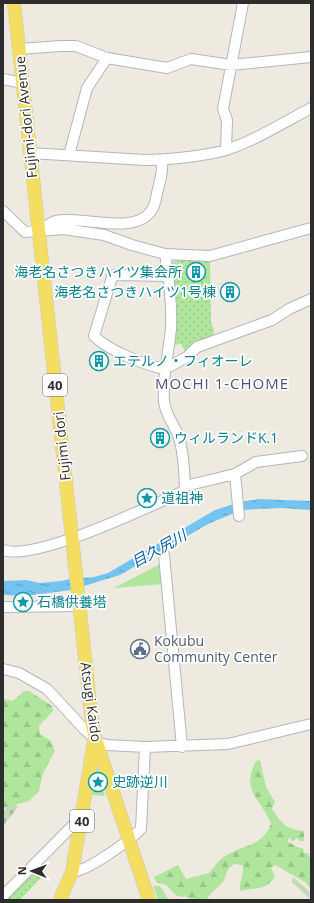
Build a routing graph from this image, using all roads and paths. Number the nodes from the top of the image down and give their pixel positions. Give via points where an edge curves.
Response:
1 (14, 3) edge
2 (243, 3) edge
3 (19, 49) junction
4 (311, 57) edge
5 (107, 58) junction
6 (231, 65) junction
7 (3, 78) edge
8 (22, 83) junction
9 (311, 108) edge
10 (226, 150) junction
11 (30, 153) junction
12 (69, 156) junction
13 (162, 160) junction
14 (3, 210) edge
15 (311, 228) edge
16 (38, 231) junction
17 (165, 254) junction
18 (169, 276) junction
19 (311, 299) edge
20 (165, 369) junction
21 (302, 456) dead end
22 (235, 474) junction
23 (185, 486) junction
24 (239, 516) dead end
25 (72, 539) junction
26 (3, 550) edge
27 (164, 555) dead end
28 (79, 599) junction
29 (3, 607) edge
30 (3, 669) edge
31 (311, 724) edge
32 (98, 745) junction
33 (145, 747) junction
34 (182, 747) junction
35 (83, 816) junction
36 (128, 840) junction
37 (72, 872) junction
38 (3, 896) edge
39 (60, 900) edge
40 (149, 900) edge

1 - 3 main road, Fujimi-dori Avenue / 40
2 - 6 street
3 - 5 street via 76,46
3 - 8 main road, Fujimi-dori Avenue / 40
4 - 6 street
5 - 6 street via 167,68 191,59
5 - 12 street via 87,88
6 - 10 street via 223,109 227,120
7 - 8 street
8 - 11 main road, Fujimi-dori Avenue / 40
9 - 10 street via 265,134
10 - 13 street
11 - 12 street
11 - 16 main road, Fujimi-dori Avenue / 40
12 - 13 street
13 - 16 street via 154,205 139,221 125,223 65,220 55,221
14 - 16 street via 25,232
15 - 17 street via 210,256
16 - 17 street via 64,229 104,236
16 - 25 main road, Fujimi dori / 40
17 - 18 street
18 - 20 street via 171,327
18 - 20 street via 112,277 94,336 101,344
19 - 20 street via 272,320 197,347 187,357
20 - 23 street via 164,404 180,440
21 - 22 street via 256,462
22 - 23 street
22 - 24 street
23 - 25 street via 184,490
25 - 26 street via 18,552
25 - 28 main road, Fujimi dori / 40
27 - 34 street
28 - 29 street
28 - 32 main road, Atsugi Kaido / 40
30 - 32 street via 19,673 47,689
31 - 34 street via 228,744
32 - 33 street
32 - 35 main road, 40
32 - 36 main road, Atsugi Kaido / 40
33 - 34 street
33 - 36 street via 143,822 141,829
35 - 37 main road, 40
35 - 38 street
36 - 37 street via 80,870
36 - 40 main road, Atsugi Kaido / 40
37 - 39 main road, 40

